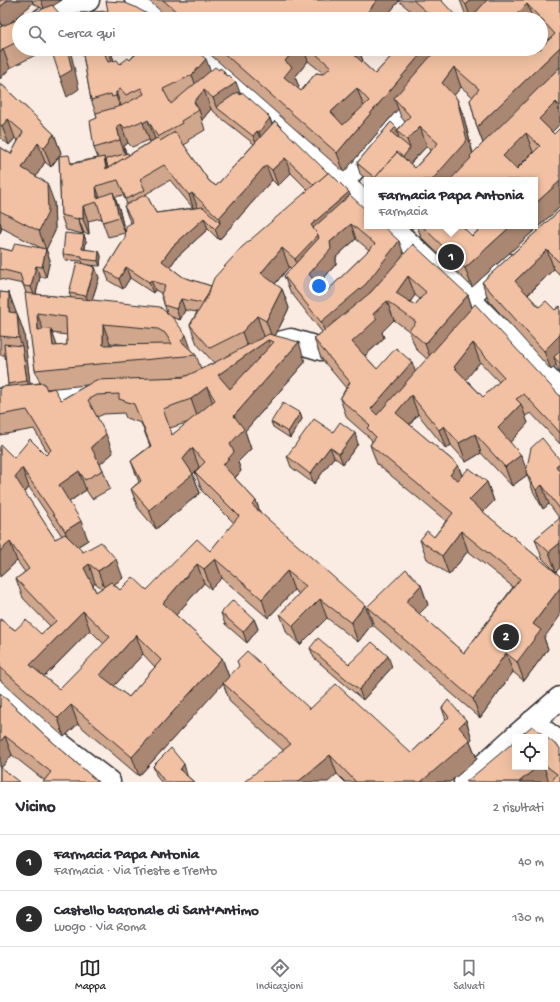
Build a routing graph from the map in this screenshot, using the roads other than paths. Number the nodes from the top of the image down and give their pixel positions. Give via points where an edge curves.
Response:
1 (88, 0) edge
2 (136, 0) edge
3 (60, 12) edge
4 (150, 12) edge
5 (200, 56) edge
6 (451, 56) edge
7 (342, 183) junction
8 (364, 202) edge
9 (393, 229) edge
10 (419, 252) junction
11 (520, 252) edge
12 (405, 268) edge
13 (468, 298) junction
14 (356, 321) edge
15 (244, 360) edge
16 (122, 388) edge
17 (560, 393) edge
18 (0, 400) edge
19 (0, 692) edge
20 (560, 698) edge
21 (532, 722) junction
22 (518, 734) edge
23 (512, 740) edge
24 (560, 743) edge
25 (109, 782) edge
26 (465, 782) edge

1 - 3 street
2 - 4 street
5 - 7 street
6 - 7 street
7 - 8 street
9 - 10 street
10 - 12 street
10 - 13 street
11 - 13 street
13 - 17 street
14 - 15 street via 321,349 291,340 268,346
16 - 18 street
19 - 25 street via 47,734
20 - 21 street
21 - 22 street
21 - 24 street
23 - 26 street

